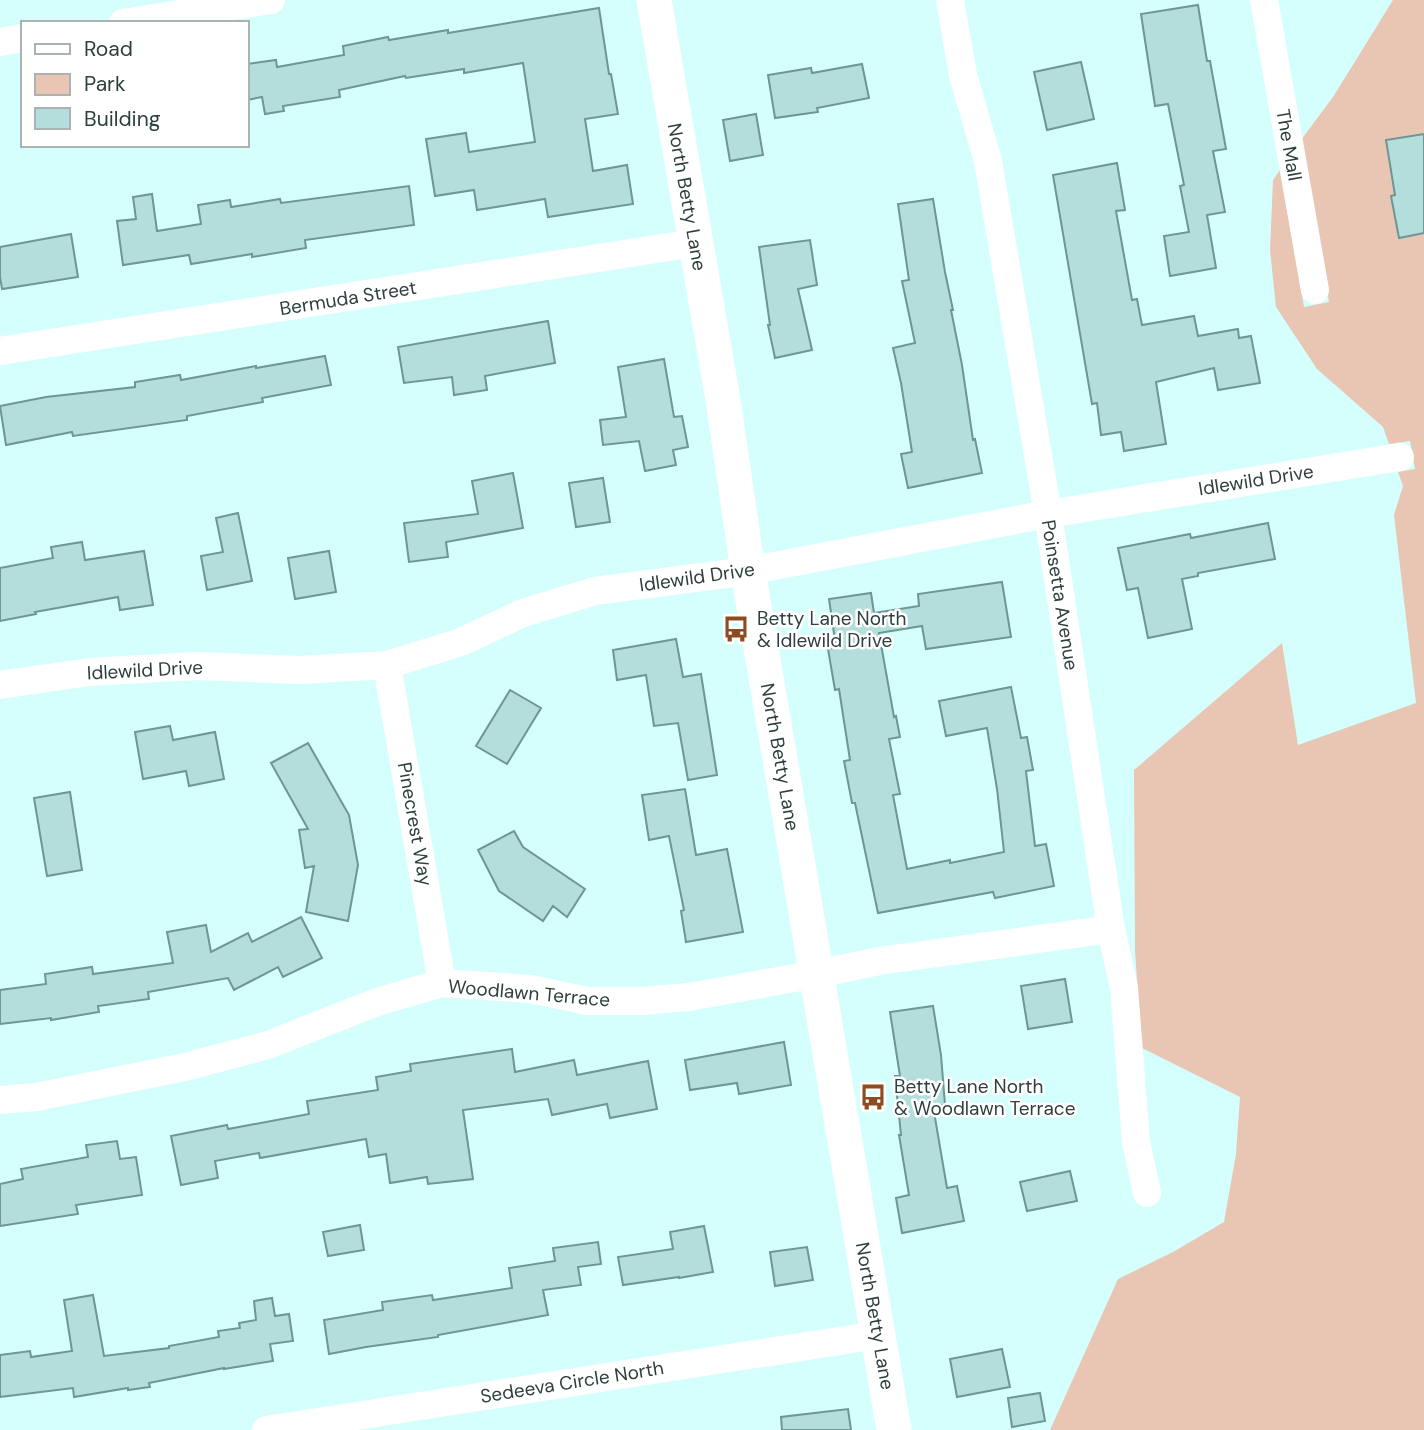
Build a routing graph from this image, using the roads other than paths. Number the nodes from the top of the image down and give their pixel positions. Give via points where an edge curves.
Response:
1 (271, 0) edge
2 (653, 0) edge
3 (950, 0) edge
4 (1264, 0) edge
5 (135, 21) edge
6 (21, 38) edge
7 (0, 42) edge
8 (695, 243) junction
9 (1315, 290) dead end
10 (0, 351) edge
11 (1400, 457) dead end
12 (1048, 514) junction
13 (748, 571) junction
14 (387, 665) junction
15 (0, 685) edge
16 (1111, 929) junction
17 (817, 974) junction
18 (442, 984) junction
19 (0, 1100) edge
20 (1147, 1193) dead end
21 (878, 1335) junction
22 (309, 1427) edge
23 (266, 1430) edge
24 (894, 1430) edge

1 - 5 street
2 - 8 street, North Betty Lane
3 - 12 street, Poinsetta Avenue via 963,75 988,161
4 - 9 street, The Mall
6 - 7 street
8 - 10 street, Bermuda Street
8 - 13 street, North Betty Lane
11 - 12 street, Idlewild Drive
12 - 13 street, Idlewild Drive
12 - 16 street, Poinsetta Avenue
13 - 14 street, Idlewild Drive via 595,591 523,612 461,642
13 - 17 street, North Betty Lane
14 - 15 street, Idlewild Drive via 300,670 195,666 90,672
14 - 18 street, Pinecrest Way
16 - 17 street, Woodlawn Terrace
16 - 20 street, Poinsetta Avenue via 1124,988 1136,1142
17 - 18 street, Woodlawn Terrace via 642,1001 588,1001 530,989
17 - 21 street, North Betty Lane
18 - 19 street, Woodlawn Terrace via 377,1002 268,1045 185,1067
21 - 22 street, Sedeeva Circle North
21 - 24 street, North Betty Lane
22 - 23 street, Sedeeva Circle North

